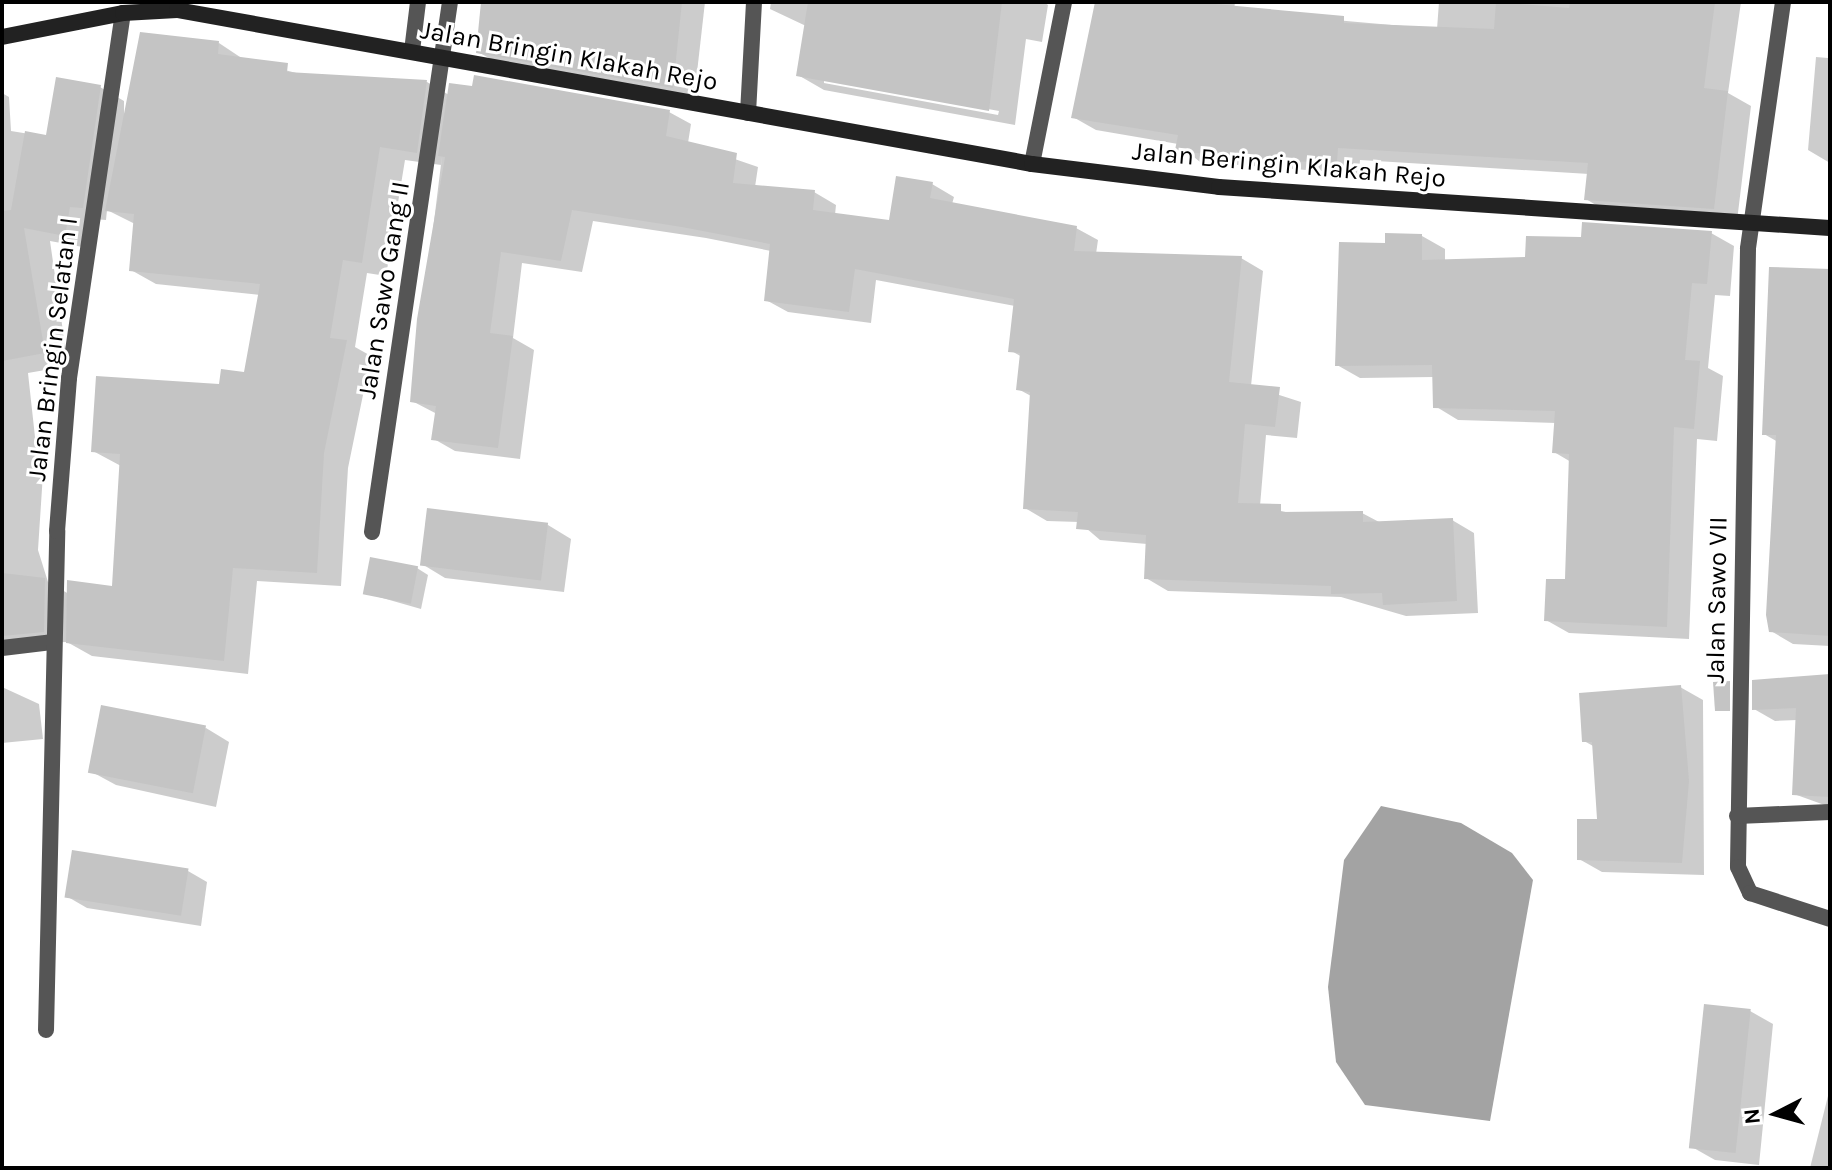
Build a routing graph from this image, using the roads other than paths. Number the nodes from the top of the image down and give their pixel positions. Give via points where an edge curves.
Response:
1 (418, 2) edge
2 (450, 2) edge
3 (754, 2) edge
4 (1064, 2) edge
5 (1783, 2) edge
6 (123, 13) junction
7 (2, 37) edge
8 (412, 51) junction
9 (444, 56) junction
10 (748, 113) junction
11 (1032, 164) junction
12 (1750, 221) junction
13 (1830, 228) edge
14 (372, 532) dead end
15 (52, 642) junction
16 (2, 648) edge
17 (1830, 812) edge
18 (1737, 816) junction
19 (1830, 919) edge
20 (46, 1030) dead end

1 - 8 street
2 - 9 street, Jalan Sawo Gang II
3 - 10 street
4 - 11 street
5 - 12 street, Jalan Sawo VII
6 - 7 street, Jalan Bringin Klakah Rejo
6 - 8 street, Jalan Bringin Klakah Rejo via 177,10
6 - 15 street, Jalan Bringin Selatan I via 69,378
8 - 9 street, Jalan Bringin Klakah Rejo
9 - 10 street, Jalan Bringin Klakah Rejo
9 - 14 street, Jalan Sawo Gang II
10 - 11 street, Jalan Beringin Klakah Rejo
11 - 12 street, Jalan Beringin Klakah Rejo via 1219,187
12 - 13 street, Jalan Beringin Klakah Rejo
12 - 18 street, Jalan Sawo VII
15 - 16 street
15 - 20 street, Jalan Bringin Selatan I via 55,845
17 - 18 street
18 - 19 street, Jalan Sawo VII via 1738,867 1750,893

